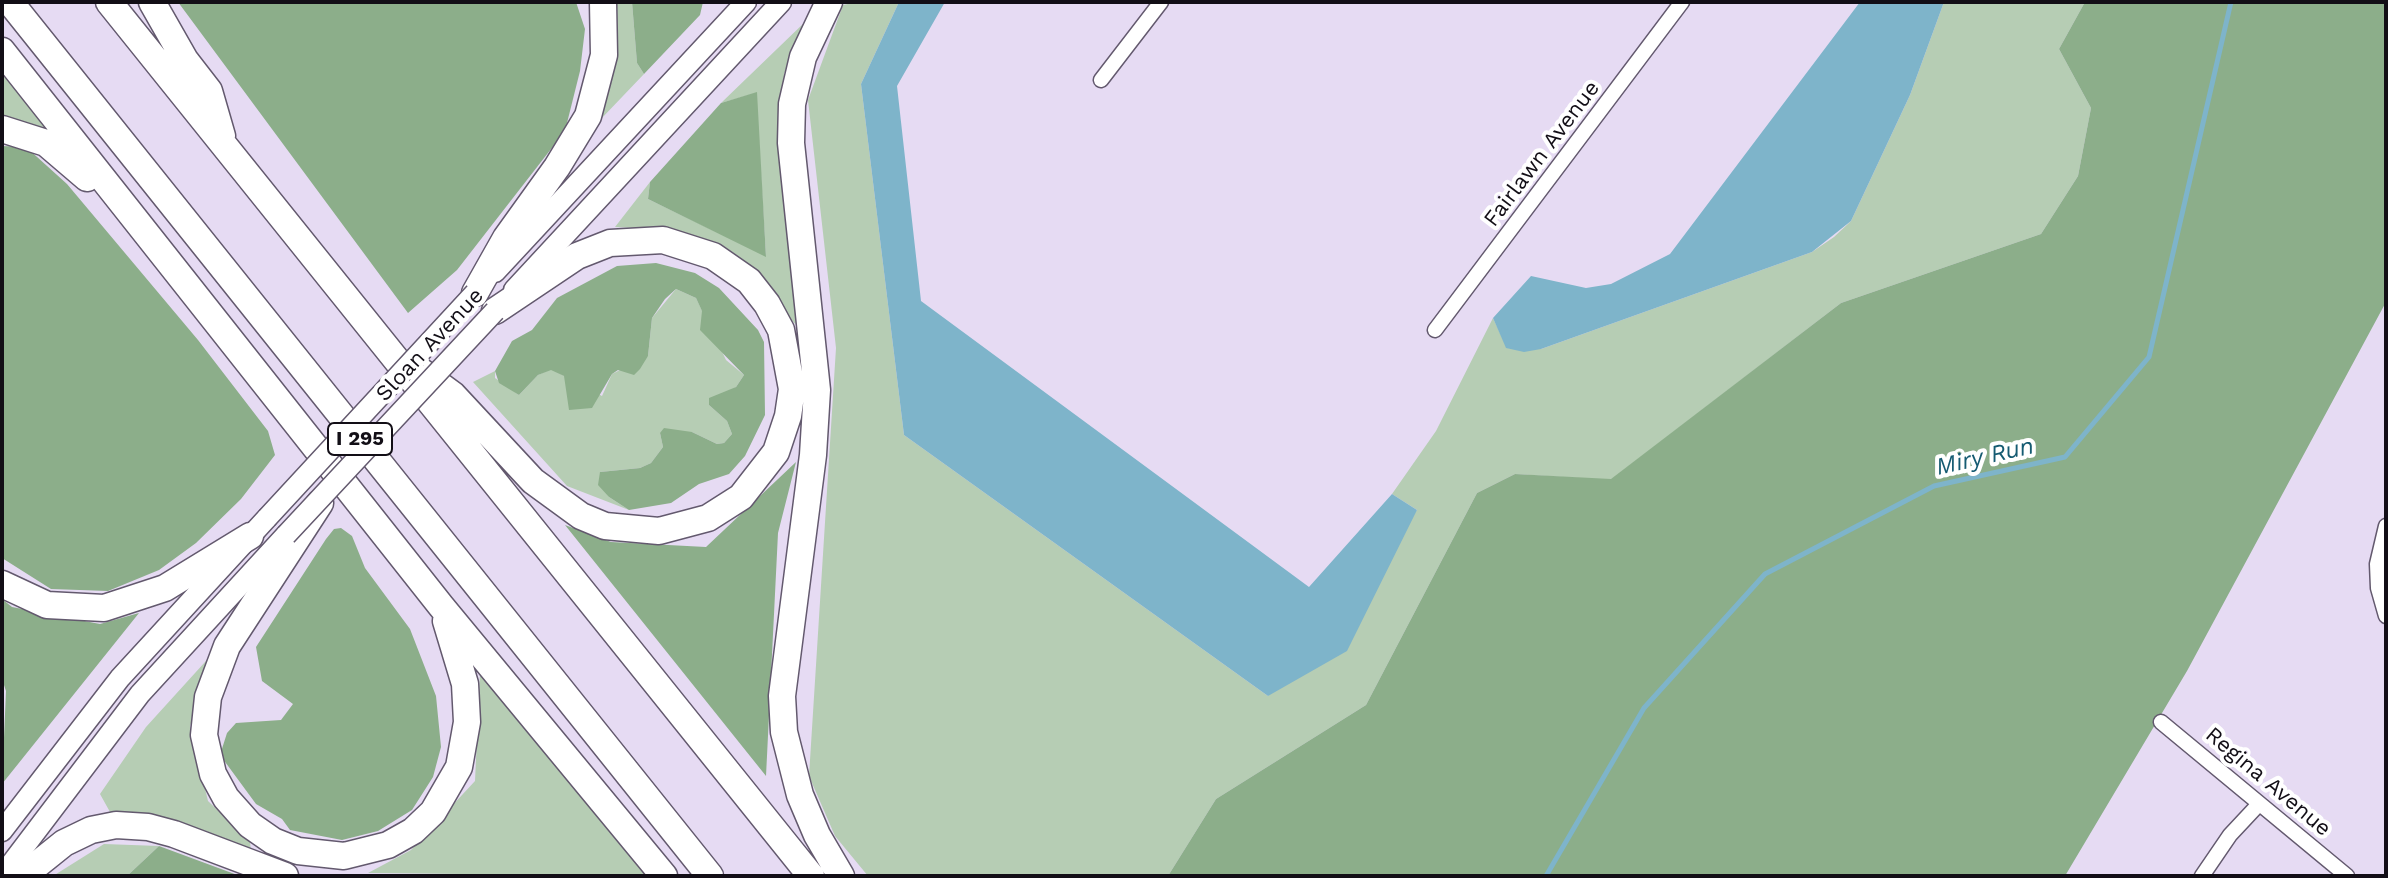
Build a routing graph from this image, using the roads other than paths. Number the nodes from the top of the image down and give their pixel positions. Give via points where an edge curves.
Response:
1 (10, 2) edge
2 (109, 2) edge
3 (152, 2) edge
4 (603, 2) edge
5 (746, 2) edge
6 (781, 2) edge
7 (829, 2) edge
8 (1161, 2) edge
9 (1682, 2) edge
10 (2, 51) edge
11 (1101, 80) dead end
12 (2, 129) edge
13 (227, 150) junction
14 (171, 266) junction
15 (485, 302) junction
16 (1435, 330) dead end
17 (384, 344) junction
18 (330, 488) joint
19 (2386, 526) edge
20 (259, 527) junction
21 (291, 539) junction
22 (2, 584) edge
23 (441, 606) junction
24 (2386, 616) edge
25 (2161, 722) dead end
26 (2259, 804) junction
27 (2, 831) edge
28 (2, 876) edge
29 (23, 876) edge
30 (285, 876) edge
31 (664, 876) edge
32 (710, 876) edge
33 (811, 876) edge
34 (841, 876) edge
35 (2202, 876) edge
36 (2347, 876) edge

1 - 32 highway, I 295
2 - 13 highway
3 - 13 highway via 209,91
4 - 15 highway via 604,55 588,116 506,238
5 - 15 main road, Sloan Avenue
6 - 15 main road, Sloan Avenue
7 - 34 highway via 803,57 792,104 791,143 817,390 782,714 808,816
8 - 11 street
9 - 16 street, Fairlawn Avenue
10 - 14 highway
12 - 14 highway via 31,136 65,156
13 - 17 highway
14 - 23 highway
15 - 17 highway via 610,243 663,240 713,256 749,281 781,330 792,389 776,452 741,497 708,518 659,531 605,526 544,490 453,395
15 - 18 main road, Sloan Avenue, bridge
15 - 20 main road, Sloan Avenue, bridge
17 - 33 highway
18 - 21 highway, bridge
19 - 24 street via 2377,564
20 - 22 highway via 165,588 104,608 47,605
20 - 27 main road, Sloan Avenue via 120,678
21 - 23 highway via 227,646 204,721 208,757 226,798 250,825 281,845 325,856 371,851 413,831 445,796 463,756 467,722 465,684
21 - 28 main road via 130,706
23 - 31 highway
25 - 26 street, Regina Avenue
26 - 35 street
26 - 36 street, Regina Avenue
29 - 30 highway via 64,843 116,825 174,834

